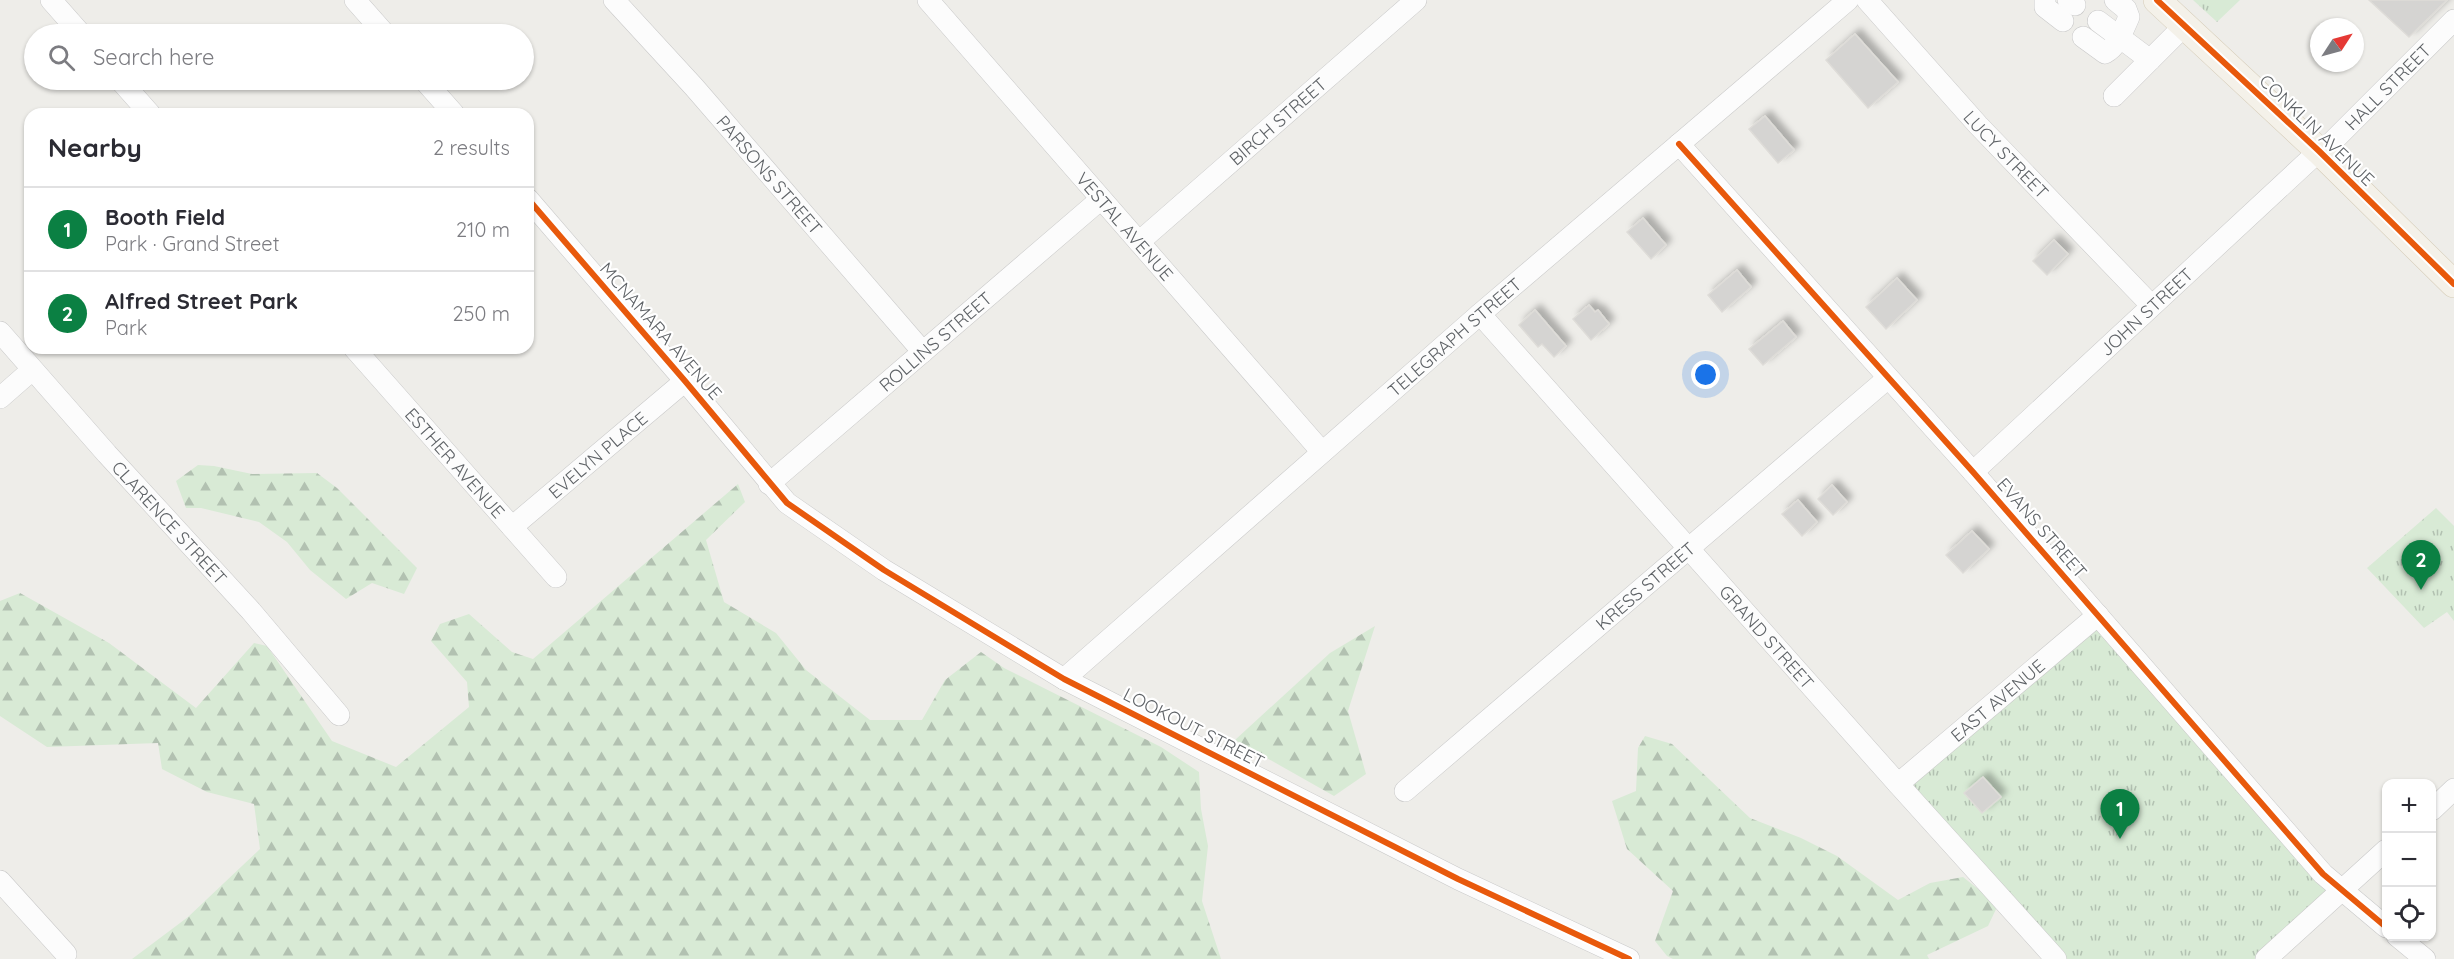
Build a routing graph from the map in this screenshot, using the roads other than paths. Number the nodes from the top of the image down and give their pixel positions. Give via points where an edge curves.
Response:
1 (51, 0) edge
2 (356, 0) edge
3 (614, 0) edge
4 (1416, 0) edge
5 (1848, 0) edge
6 (1867, 0) edge
7 (2045, 0) edge
8 (2115, 0) edge
9 (2157, 0) edge
10 (932, 2) edge
11 (2068, 9) edge
12 (2454, 20) edge
13 (2098, 21) dead end
14 (72, 24) edge
15 (376, 24) edge
16 (2185, 25) junction
17 (2121, 36) junction
18 (2083, 37) dead end
19 (2150, 60) junction
20 (129, 90) edge
21 (433, 90) edge
22 (2114, 96) dead end
23 (145, 108) edge
24 (449, 108) edge
25 (1680, 144) junction
26 (2320, 152) junction
27 (1101, 199) junction
28 (534, 206) edge
29 (1139, 242) junction
30 (2454, 284) edge
31 (2151, 305) junction
32 (1480, 314) junction
33 (0, 332) edge
34 (923, 352) junction
35 (359, 354) edge
36 (32, 370) junction
37 (1888, 378) junction
38 (685, 381) junction
39 (0, 398) edge
40 (1322, 452) junction
41 (1973, 472) junction
42 (769, 484) junction
43 (512, 527) junction
44 (1689, 549) junction
45 (556, 577) dead end
46 (2098, 615) junction
47 (1064, 679) junction
48 (339, 715) dead end
49 (1898, 784) junction
50 (2454, 789) edge
51 (1405, 791) dead end
52 (2436, 806) edge
53 (2382, 854) edge
54 (0, 881) edge
55 (2342, 891) junction
56 (2382, 924) edge
57 (2403, 941) edge
58 (66, 954) dead end
59 (1629, 959) edge
60 (2056, 959) edge
61 (2266, 959) edge
62 (2425, 959) edge

1 - 14 street
2 - 15 street
3 - 34 street, PARSONS STREET
4 - 29 street, BIRCH STREET
5 - 25 street, TELEGRAPH STREET
6 - 31 street, LUCY STREET via 1978,125
7 - 11 street via 2045,7
8 - 17 street via 2129,17
9 - 16 main road, CONKLIN AVENUE
10 - 27 street, VESTAL AVENUE
12 - 26 street, HALL STREET
13 - 17 street
16 - 19 street
16 - 26 main road, CONKLIN AVENUE
17 - 18 street via 2105,53
17 - 19 street
19 - 22 street
20 - 23 street
21 - 24 street
25 - 32 street, TELEGRAPH STREET
25 - 37 street, EVANS STREET
26 - 30 main road, CONKLIN AVENUE
26 - 31 street, JOHN STREET
27 - 29 street, VESTAL AVENUE
27 - 34 street, ROLLINS STREET
28 - 38 street, MCNAMARA AVENUE
29 - 40 street, VESTAL AVENUE
31 - 41 street, JOHN STREET
32 - 40 street, TELEGRAPH STREET
32 - 44 street, GRAND STREET
33 - 36 street, CLARENCE STREET
34 - 42 street, ROLLINS STREET
35 - 43 street, ESTHER AVENUE
36 - 39 street
36 - 48 street, CLARENCE STREET via 251,610
37 - 41 street, EVANS STREET
37 - 44 street, KRESS STREET
38 - 42 street, MCNAMARA AVENUE
38 - 43 street, EVELYN PLACE
40 - 47 street, TELEGRAPH STREET
41 - 46 street, EVANS STREET
42 - 47 street, LOOKOUT STREET via 787,503 884,570
43 - 45 street, ESTHER AVENUE
44 - 49 street, GRAND STREET
44 - 51 street, KRESS STREET
46 - 49 street, EAST AVENUE
46 - 55 street, EVANS STREET
47 - 59 street, LOOKOUT STREET via 1458,879
49 - 60 street, GRAND STREET
50 - 52 street
53 - 55 street
54 - 58 street
55 - 56 street, EVANS STREET
55 - 61 street
57 - 62 street

